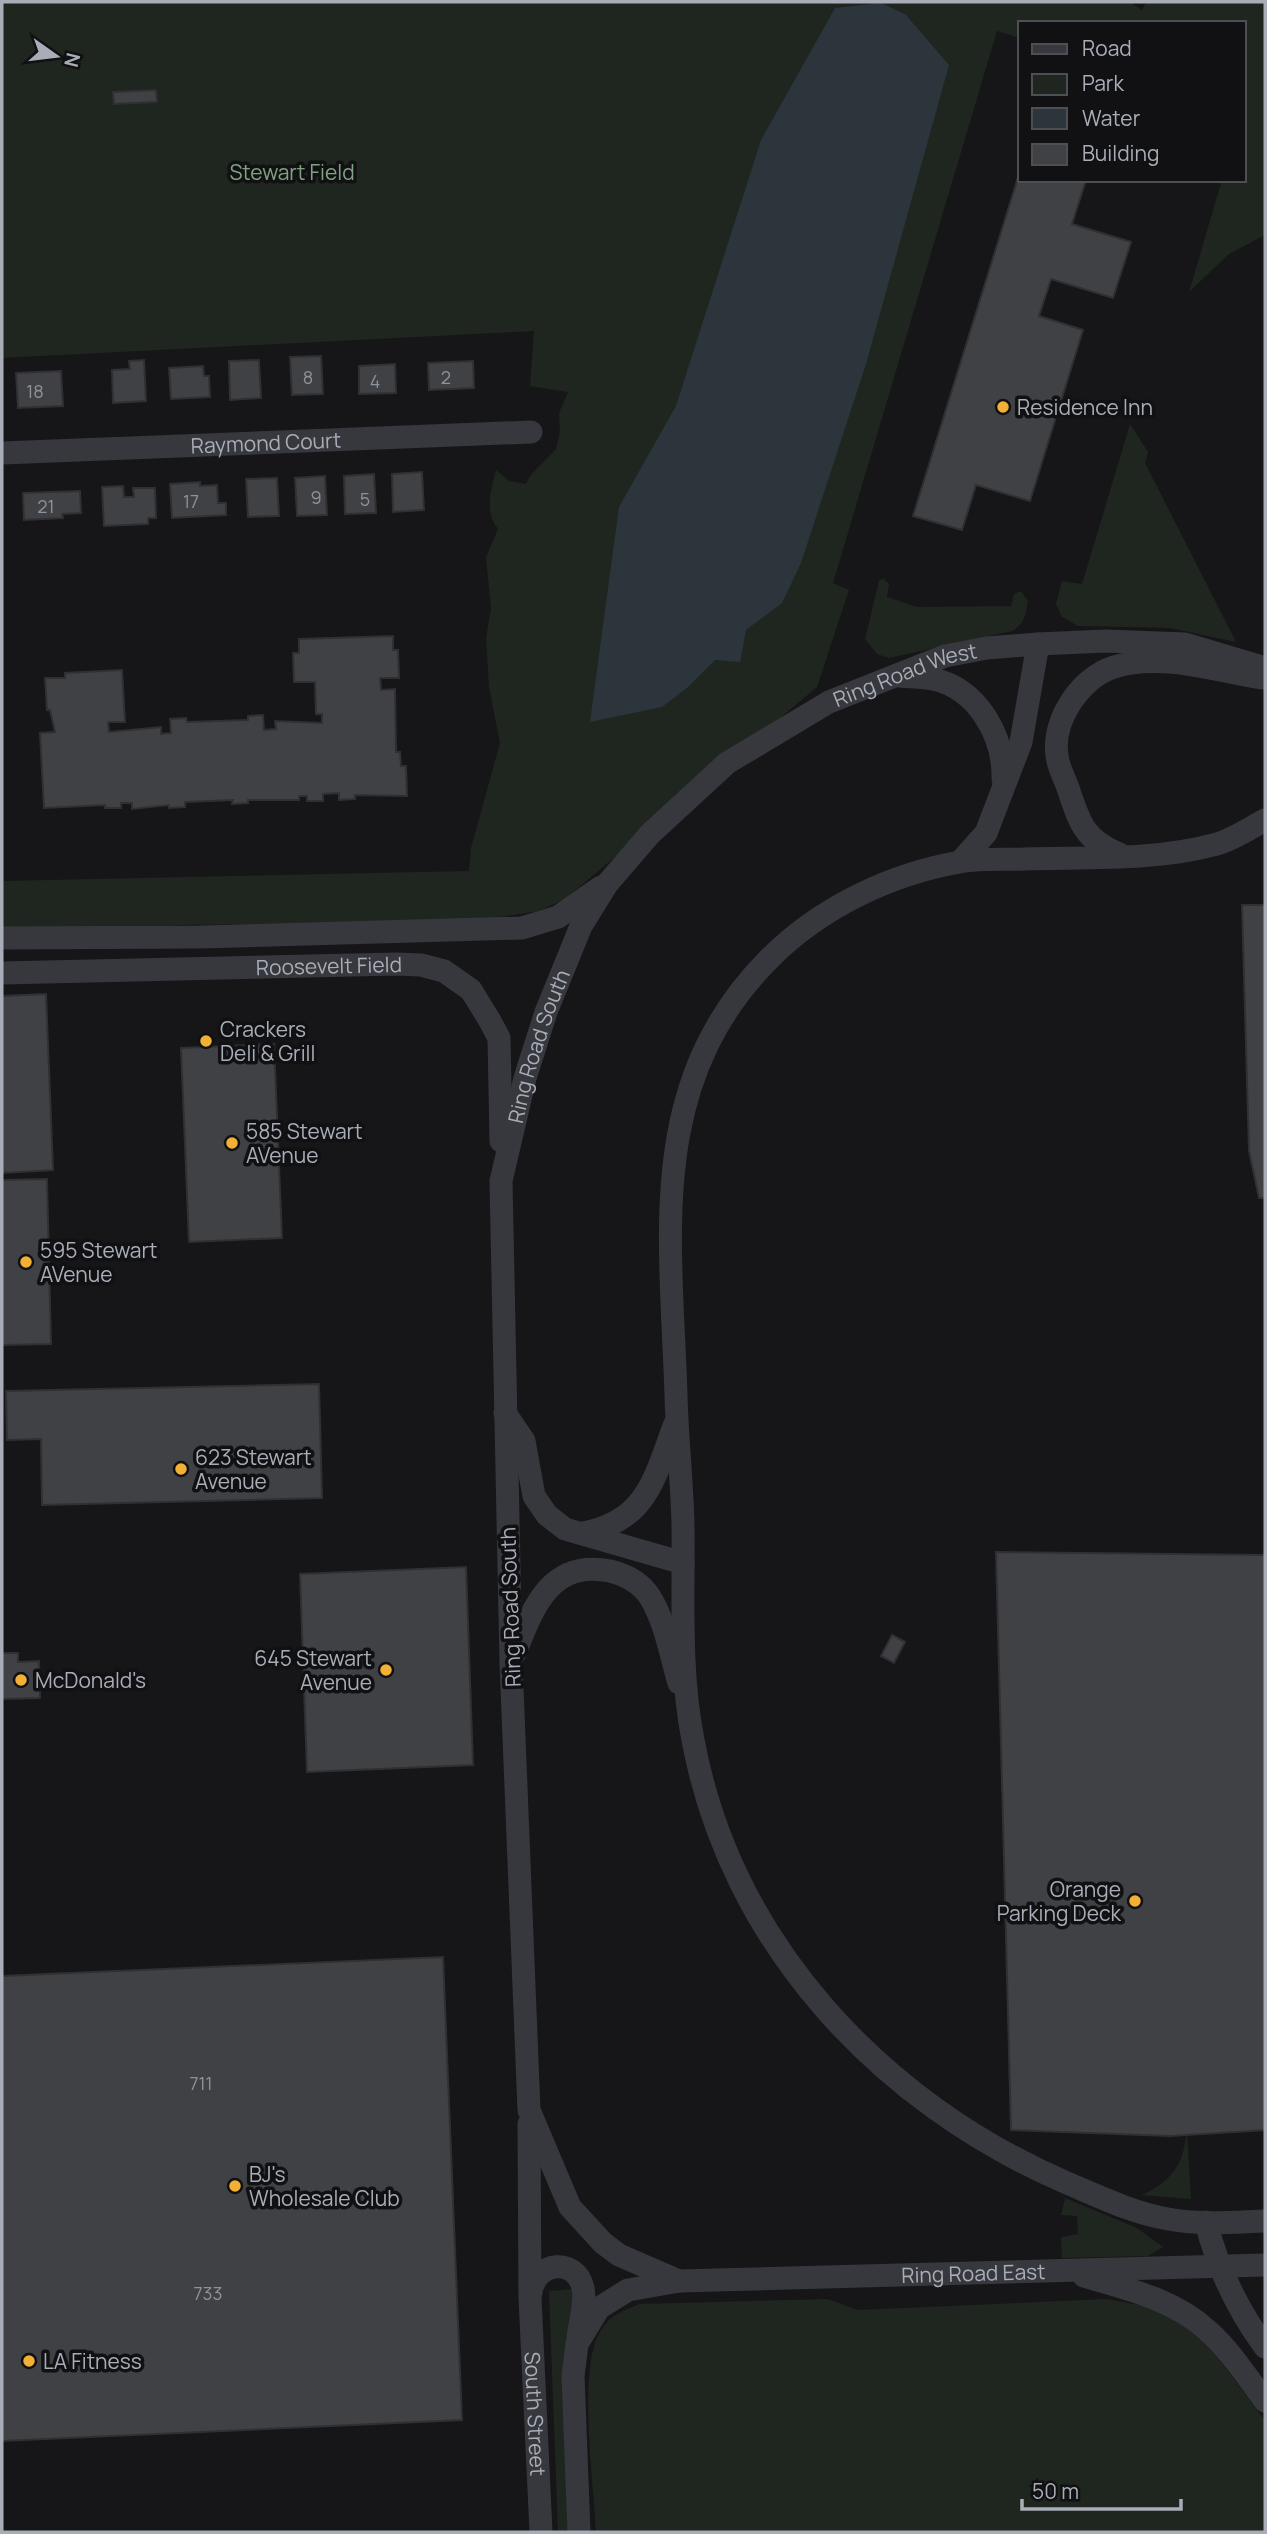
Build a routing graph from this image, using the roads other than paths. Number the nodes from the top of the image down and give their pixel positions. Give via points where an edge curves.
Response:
1 (531, 432) dead end
2 (2, 453) edge
3 (1038, 644) junction
4 (1265, 668) edge
5 (895, 676) junction
6 (1265, 679) edge
7 (1003, 793) junction
8 (1265, 820) edge
9 (1123, 856) junction
10 (961, 861) junction
11 (607, 884) junction
12 (2, 938) edge
13 (2, 974) edge
14 (503, 1161) junction
15 (505, 1413) junction
16 (676, 1421) junction
17 (579, 1534) junction
18 (683, 1563) junction
19 (512, 1663) junction
20 (689, 1713) junction
21 (528, 2110) junction
22 (1265, 2221) edge
23 (1206, 2222) junction
24 (1265, 2265) edge
25 (1220, 2266) junction
26 (1064, 2271) junction
27 (679, 2281) junction
28 (530, 2298) junction
29 (577, 2344) junction
30 (1265, 2347) edge
31 (1265, 2401) edge
32 (541, 2532) edge
33 (579, 2532) edge

1 - 2 street, Raymond Court
3 - 4 street, Ring Road West via 1106,640 1185,644
3 - 5 street, Ring Road West via 944,656
3 - 7 street via 1021,743
5 - 7 street via 935,679 975,702 1003,756
5 - 11 street, Ring Road West via 828,702 727,763 649,834
6 - 9 street via 1208,667 1146,662 1113,668 1083,686 1058,733 1057,760 1088,836
7 - 10 street via 986,833
8 - 9 street via 1223,842 1167,855
9 - 10 street
10 - 16 street via 882,884 800,931 739,994 703,1055 685,1099 671,1171
11 - 12 street, Roosevelt Field via 558,917 522,928
11 - 14 street, Ring Road South via 582,926 546,1012
13 - 14 street, Roosevelt Field via 397,964 444,971 471,990 499,1038
14 - 15 street, Ring Road South
15 - 17 street via 524,1441 534,1496 547,1515
15 - 19 street, Ring Road South
16 - 17 street via 638,1506 611,1526
16 - 18 street
17 - 18 street
18 - 20 street
19 - 20 street via 533,1608 555,1582 589,1570 619,1573 642,1587 653,1602
19 - 21 street, Ring Road South
20 - 23 street via 708,1797 746,1890 796,1970 854,2040 918,2099 1016,2160 1131,2209 1168,2219
21 - 27 street, Ring Road South via 570,2207 620,2255
21 - 28 street, South Street
22 - 23 street
23 - 25 street
24 - 25 street, Ring Road East
25 - 26 street, Ring Road East
25 - 30 street
26 - 27 street, Ring Road East
26 - 31 street via 1141,2293 1195,2320
27 - 29 street, South Street via 628,2290 600,2308
28 - 29 street, South Street via 534,2278 543,2270 563,2267 575,2274 583,2295
28 - 32 street, South Street
29 - 33 street, South Street via 573,2376

